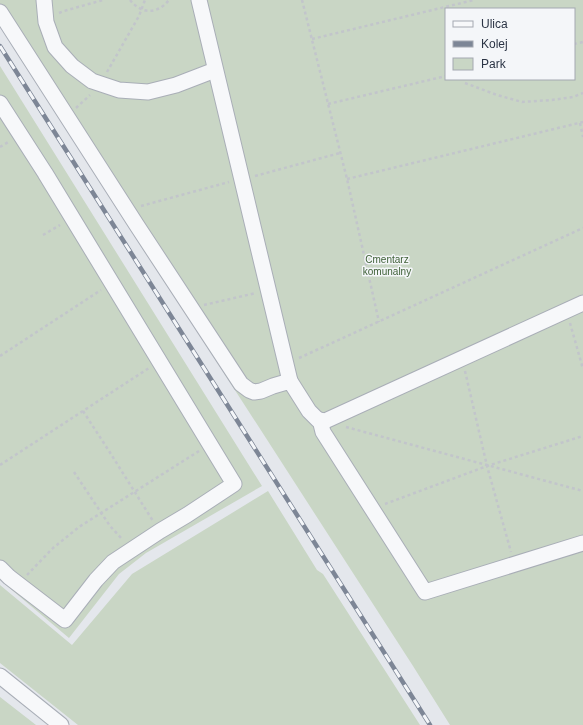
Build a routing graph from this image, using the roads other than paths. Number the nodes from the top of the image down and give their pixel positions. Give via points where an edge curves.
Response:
1 (44, 0) edge
2 (199, 0) edge
3 (0, 12) edge
4 (215, 70) junction
5 (0, 103) edge
6 (583, 303) edge
7 (290, 380) junction
8 (320, 420) junction
9 (583, 543) edge
10 (0, 568) edge
11 (0, 676) edge
12 (61, 725) edge

1 - 4 street via 46,19 55,47 72,66 92,81 119,90 148,92 176,85
2 - 4 street
3 - 7 street via 241,384 254,392
4 - 7 street
5 - 10 street via 234,484 113,562 65,620
6 - 8 street via 334,417 325,421
7 - 8 street via 309,411
8 - 9 street via 323,432 425,592
11 - 12 street

